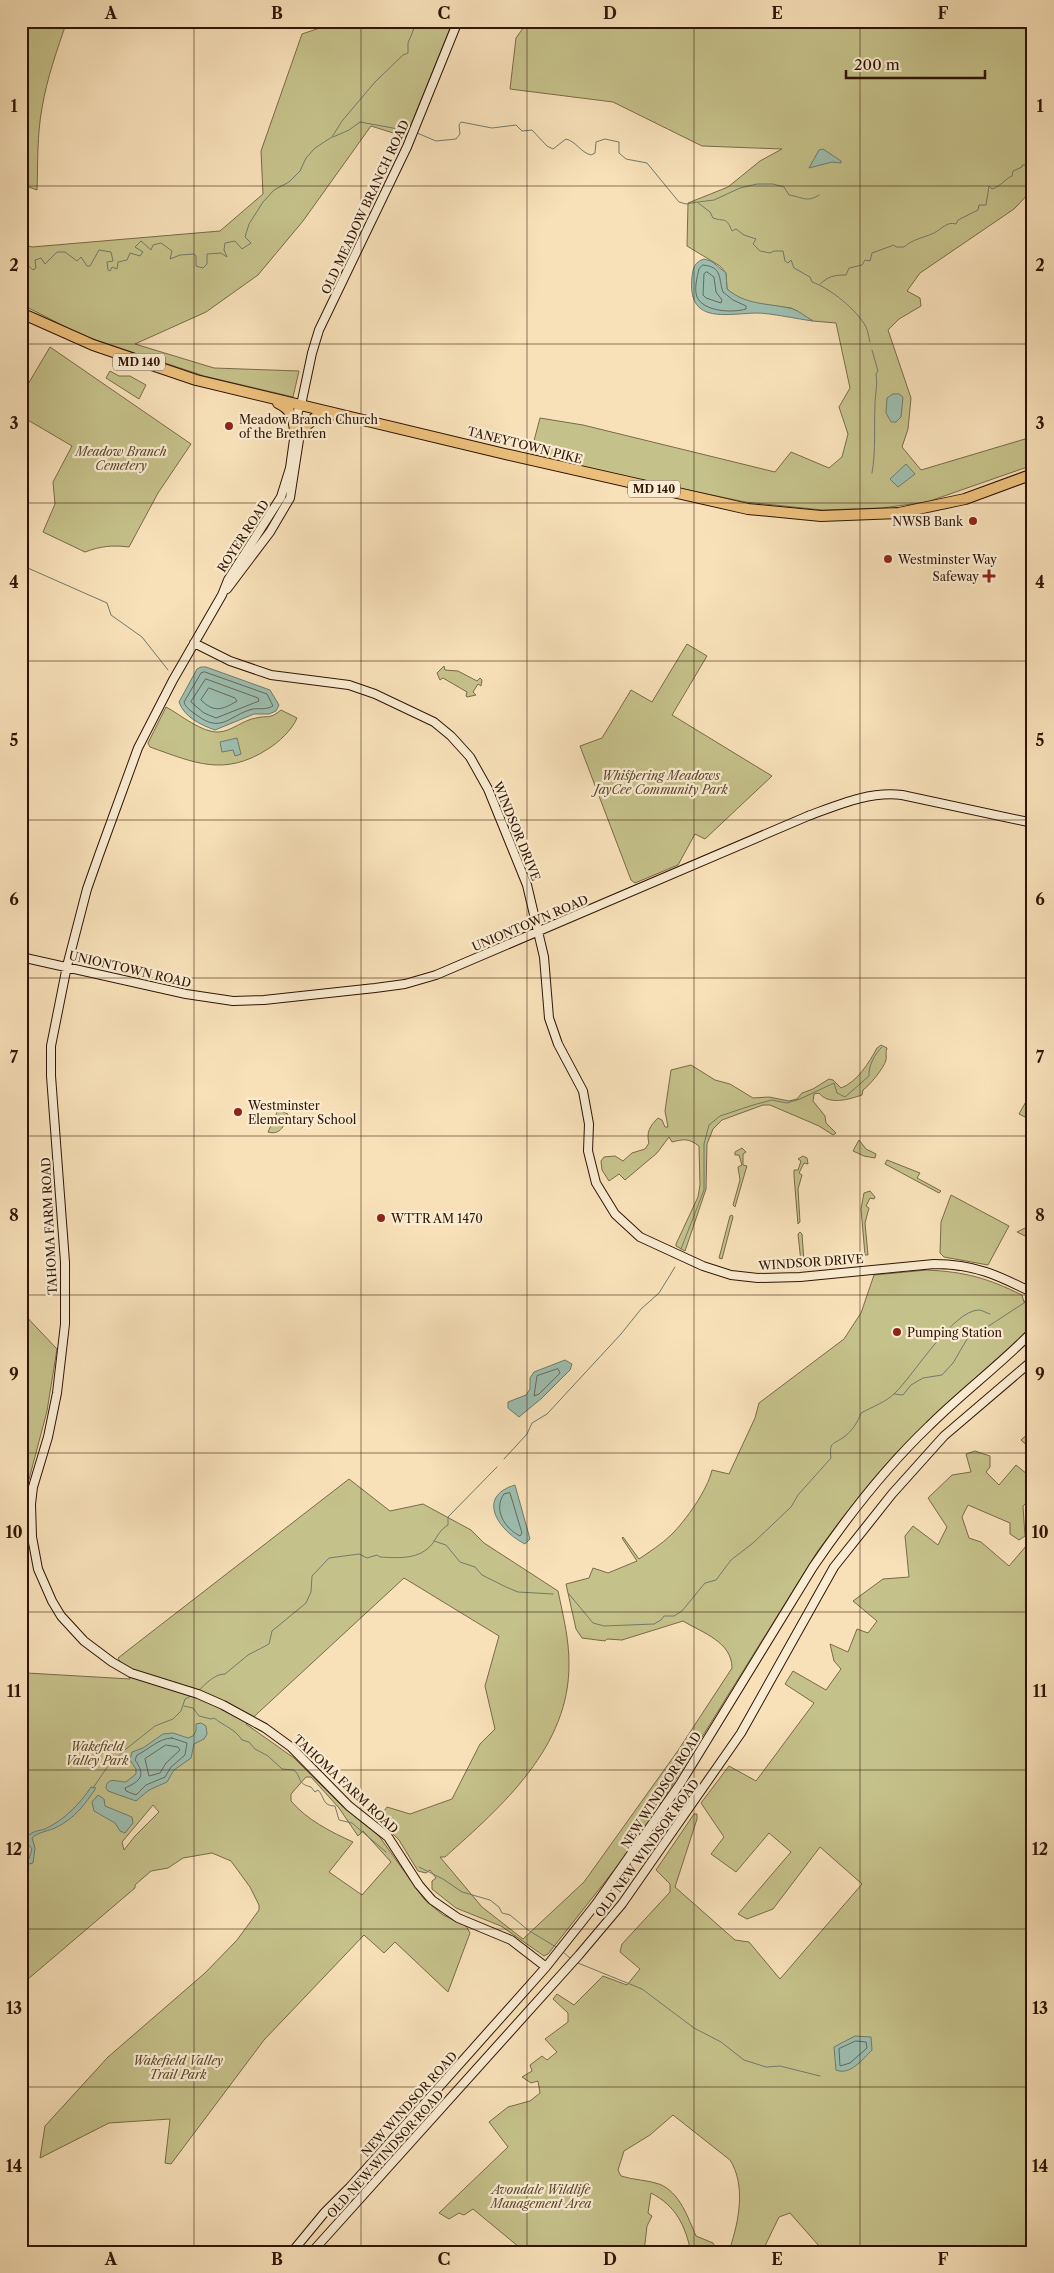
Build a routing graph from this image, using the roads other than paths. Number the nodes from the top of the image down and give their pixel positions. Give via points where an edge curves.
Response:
1 (458, 21) edge
2 (21, 313) edge
3 (263, 397) junction
4 (301, 405) junction
5 (347, 416) junction
6 (298, 432) junction
7 (1033, 474) edge
8 (194, 643) junction
9 (1033, 823) edge
10 (538, 931) junction
11 (21, 957) edge
12 (67, 966) junction
13 (1033, 1293) edge
14 (1033, 1331) edge
15 (1033, 1360) edge
16 (546, 1967) junction
17 (292, 2252) edge
18 (312, 2252) edge

1 - 4 street, OLD MEADOW BRANCH ROAD via 407,147 320,330
2 - 3 highway, TANEYTOWN PIKE / MD 140 via 136,361
3 - 4 highway, TANEYTOWN PIKE / MD 140
3 - 6 highway via 285,406
4 - 5 highway, TANEYTOWN PIKE / MD 140
4 - 6 street, ROYER ROAD via 303,412
5 - 6 highway via 316,416
5 - 7 highway, TANEYTOWN PIKE / MD 140 via 715,503 797,515 858,516 924,509
6 - 8 street, ROYER ROAD via 293,486 287,505 254,555 222,595
8 - 10 street, WINDSOR DRIVE via 230,661 272,675 338,683 365,690 417,712 446,732 470,757 488,789 523,872
8 - 12 street, ROYER ROAD via 138,748 87,890
9 - 10 street, UNIONTOWN ROAD via 911,796 870,796 808,816
10 - 12 street, UNIONTOWN ROAD via 421,980 264,1000 209,998
10 - 13 street, WINDSOR DRIVE via 546,971 549,1018 558,1044 583,1091 593,1174 610,1206 640,1238 703,1266 747,1277 790,1277 955,1264 992,1273
11 - 12 street, UNIONTOWN ROAD
12 - 16 street, TAHOMA FARM ROAD via 50,1062 65,1262 65,1324 58,1393 31,1504 32,1537 38,1569 52,1601 84,1641 130,1673 194,1693 266,1728 291,1747 349,1806 388,1837 424,1892 447,1912 511,1940
14 - 16 street, NEW WINDSOR ROAD via 922,1432 836,1534 680,1784 601,1897
15 - 18 street, OLD NEW WINDSOR ROAD via 956,1425 906,1476 834,1567 741,1733 617,1910
16 - 17 street, NEW WINDSOR ROAD

